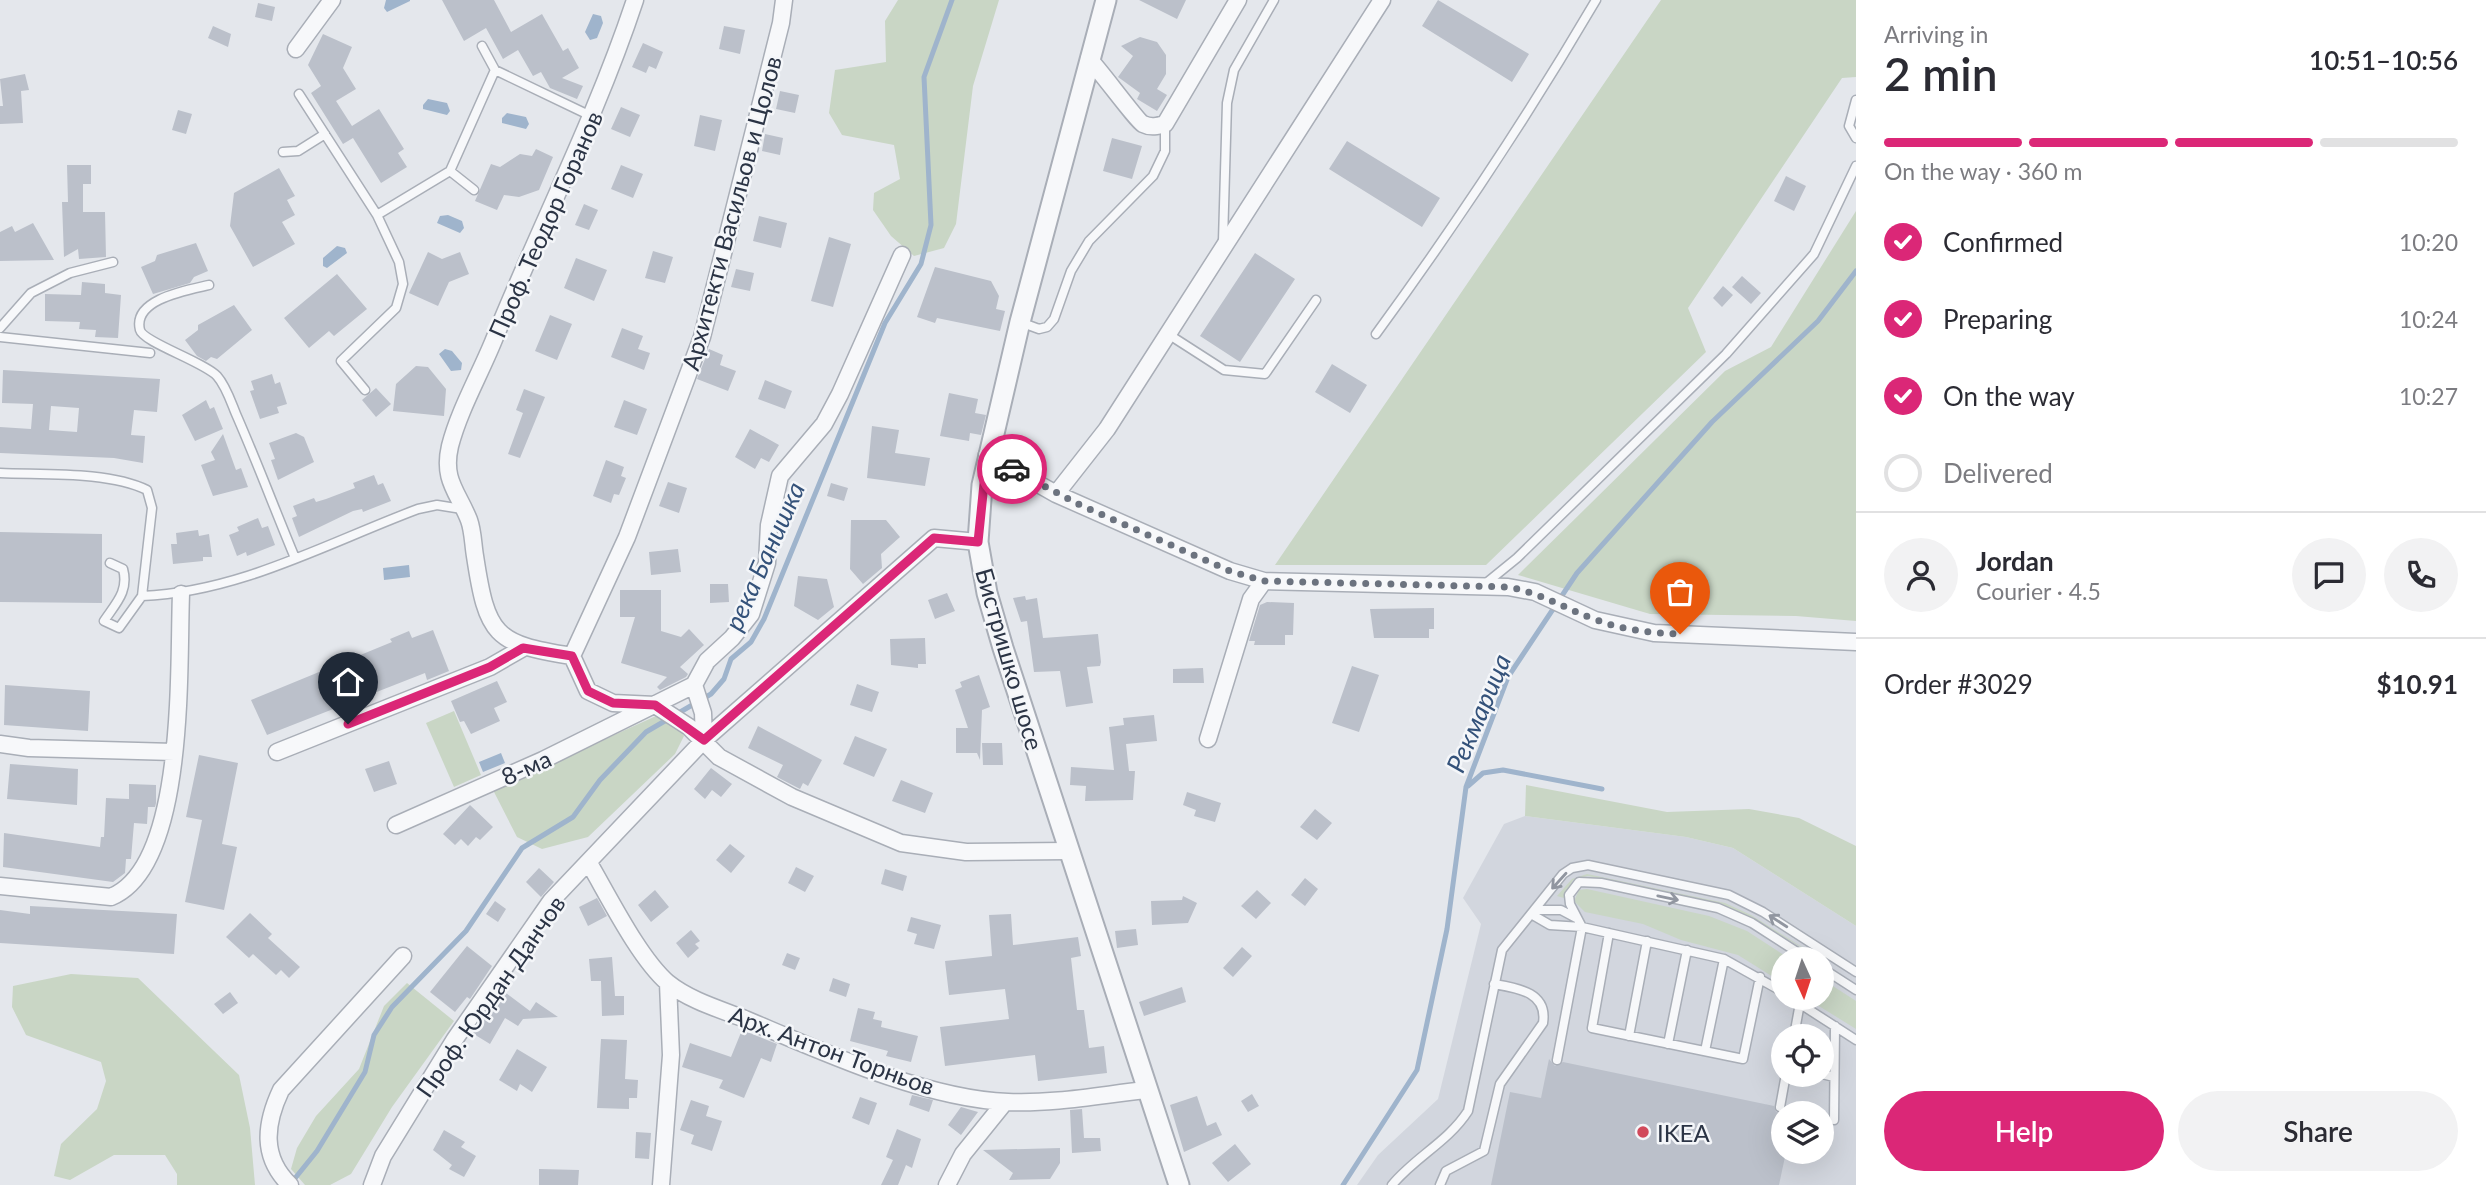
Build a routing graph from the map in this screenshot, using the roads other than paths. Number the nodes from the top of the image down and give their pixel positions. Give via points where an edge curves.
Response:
1 (331, 0) edge
2 (635, 0) edge
3 (784, 0) edge
4 (1106, 0) edge
5 (1238, 0) edge
6 (1274, 0) edge
7 (1382, 0) edge
8 (1596, 0) edge
9 (482, 46) dead end
10 (296, 49) dead end
11 (1089, 59) junction
12 (495, 70) junction
13 (299, 94) dead end
14 (1856, 100) edge
15 (593, 117) junction
16 (1165, 124) junction
17 (324, 134) junction
18 (1856, 138) edge
19 (283, 152) dead end
20 (1856, 166) edge
21 (450, 171) junction
22 (474, 190) dead end
23 (377, 215) junction
24 (1223, 249) junction
25 (902, 255) dead end
26 (113, 262) dead end
27 (209, 285) dead end
28 (1316, 300) dead end
29 (1020, 322) junction
30 (0, 328) edge
31 (1168, 334) junction
32 (1377, 334) dead end
33 (0, 337) edge
34 (150, 353) dead end
35 (365, 390) dead end
36 (987, 455) junction
37 (0, 473) edge
38 (1056, 494) junction
39 (462, 509) junction
40 (978, 542) junction
41 (295, 558) junction
42 (110, 563) dead end
43 (1264, 581) junction
44 (1484, 584) junction
45 (181, 594) junction
46 (142, 596) junction
47 (1856, 642) edge
48 (523, 648) junction
49 (572, 656) junction
50 (694, 685) junction
51 (655, 705) junction
52 (1208, 739) dead end
53 (704, 740) junction
54 (0, 744) edge
55 (174, 752) junction
56 (278, 752) dead end
57 (396, 825) dead end
58 (1068, 851) junction
59 (589, 863) junction
60 (0, 886) edge
61 (1533, 912) junction
62 (1576, 918) junction
63 (1582, 927) junction
64 (1609, 933) junction
65 (1647, 941) junction
66 (1789, 947) edge
67 (1687, 950) junction
68 (403, 956) dead end
69 (1724, 959) junction
70 (1856, 972) edge
71 (1834, 976) edge
72 (1760, 977) junction
73 (668, 983) junction
74 (1494, 984) junction
75 (1771, 984) edge
76 (1856, 990) edge
77 (1811, 1010) edge
78 (1835, 1026) junction
79 (1629, 1036) junction
80 (1856, 1040) edge
81 (1668, 1044) junction
82 (1705, 1051) junction
83 (1557, 1060) dead end
84 (1834, 1077) edge
85 (1146, 1090) junction
86 (1006, 1102) junction
87 (285, 1181) edge
88 (372, 1185) edge
89 (661, 1185) edge
90 (947, 1185) edge
91 (1179, 1185) edge
92 (1392, 1185) edge
93 (1440, 1185) edge

1 - 10 street
2 - 15 street, Проф. Теодор Горанов
3 - 49 street, Архитекти Васильов и Цолов via 702,337 627,537
4 - 11 street, Бистришко шосе
5 - 16 street
6 - 24 lane via 1234,70 1227,103
7 - 24 street
8 - 32 lane via 1466,209
9 - 12 lane
11 - 16 street via 1142,123
11 - 29 street, Бистришко шосе
12 - 15 lane
12 - 21 lane
13 - 17 lane
14 - 18 lane via 1849,126
15 - 39 street, Проф. Теодор Горанов via 450,446 447,473
16 - 29 lane via 1166,151 1153,176 1089,241 1070,271 1054,318 1039,329
17 - 19 lane via 298,151
17 - 23 lane
20 - 44 lane via 1814,254 1726,354 1517,558
21 - 22 lane
21 - 23 lane
23 - 35 lane via 400,261 403,284 396,308 341,361
24 - 31 street
25 - 50 street via 824,424 780,476 769,525 767,563 751,614 707,661
26 - 30 lane via 71,273 31,293
27 - 41 lane via 146,307 140,330 145,338 180,352 218,376
28 - 31 lane via 1265,374 1224,370
29 - 36 street, Бистришко шосе
31 - 38 street via 1107,429
33 - 34 lane
36 - 38 street
36 - 40 street, Бистришко шосе
37 - 46 lane via 82,477 147,490 152,508
38 - 43 street via 1230,571
39 - 41 lane via 437,505 418,509
39 - 48 street via 471,529 485,606 496,629
40 - 53 street, Проф. Юрдан Данчов via 934,538
40 - 58 street, Бистришко шосе via 990,604
41 - 45 lane via 245,578
42 - 46 lane via 122,569 126,582 104,621 119,628
43 - 44 street
43 - 52 street via 1251,598
44 - 47 street via 1535,592 1623,629
45 - 46 lane
45 - 55 street
48 - 49 street
48 - 56 street via 490,667
49 - 51 street via 588,691 613,703
50 - 51 street, 8-ма
50 - 53 street via 703,713
51 - 53 street
51 - 57 street, 8-ма
53 - 58 street via 719,757 792,797 901,843 966,852
53 - 59 street, Проф. Юрдан Данчов
54 - 55 street
55 - 60 street via 163,824 141,874 128,890 111,897 90,897
58 - 85 street, Бистришко шосе
59 - 73 street, Арх. Антон Торньов
59 - 88 street, Проф. Юрдан Данчов via 551,901 455,1039 383,1156
61 - 62 lane via 1561,911
61 - 63 lane via 1550,925
70 -> 61 lane via 1729,895 1597,867 1572,868
61 - 74 lane via 1502,950
62 - 63 lane
62 -> 66 lane via 1569,895 1573,886 1584,881 1601,883 1718,908
63 - 64 lane
63 - 83 lane
64 - 65 lane
64 - 79 lane via 1592,1028
65 - 67 lane
65 - 79 lane
67 - 69 lane
67 - 81 lane
68 - 87 street via 281,1090 271,1111 267,1139 271,1162
69 - 72 lane
69 - 82 lane
71 - 76 lane
72 - 75 lane
72 - 82 lane via 1743,1059
73 - 86 street, Арх. Антон Торньов via 808,1046 890,1076
73 - 89 street via 671,1055
74 - 92 lane via 1468,1111 1454,1130 1410,1164
74 - 93 lane via 1536,998 1543,1023 1500,1084 1484,1151 1446,1171
77 - 78 lane
78 - 80 lane
78 - 84 lane
79 - 81 lane
81 - 82 lane
85 - 86 street, Арх. Антон Торньов
85 - 91 street, Бистришко шосе
86 - 90 street via 963,1154

